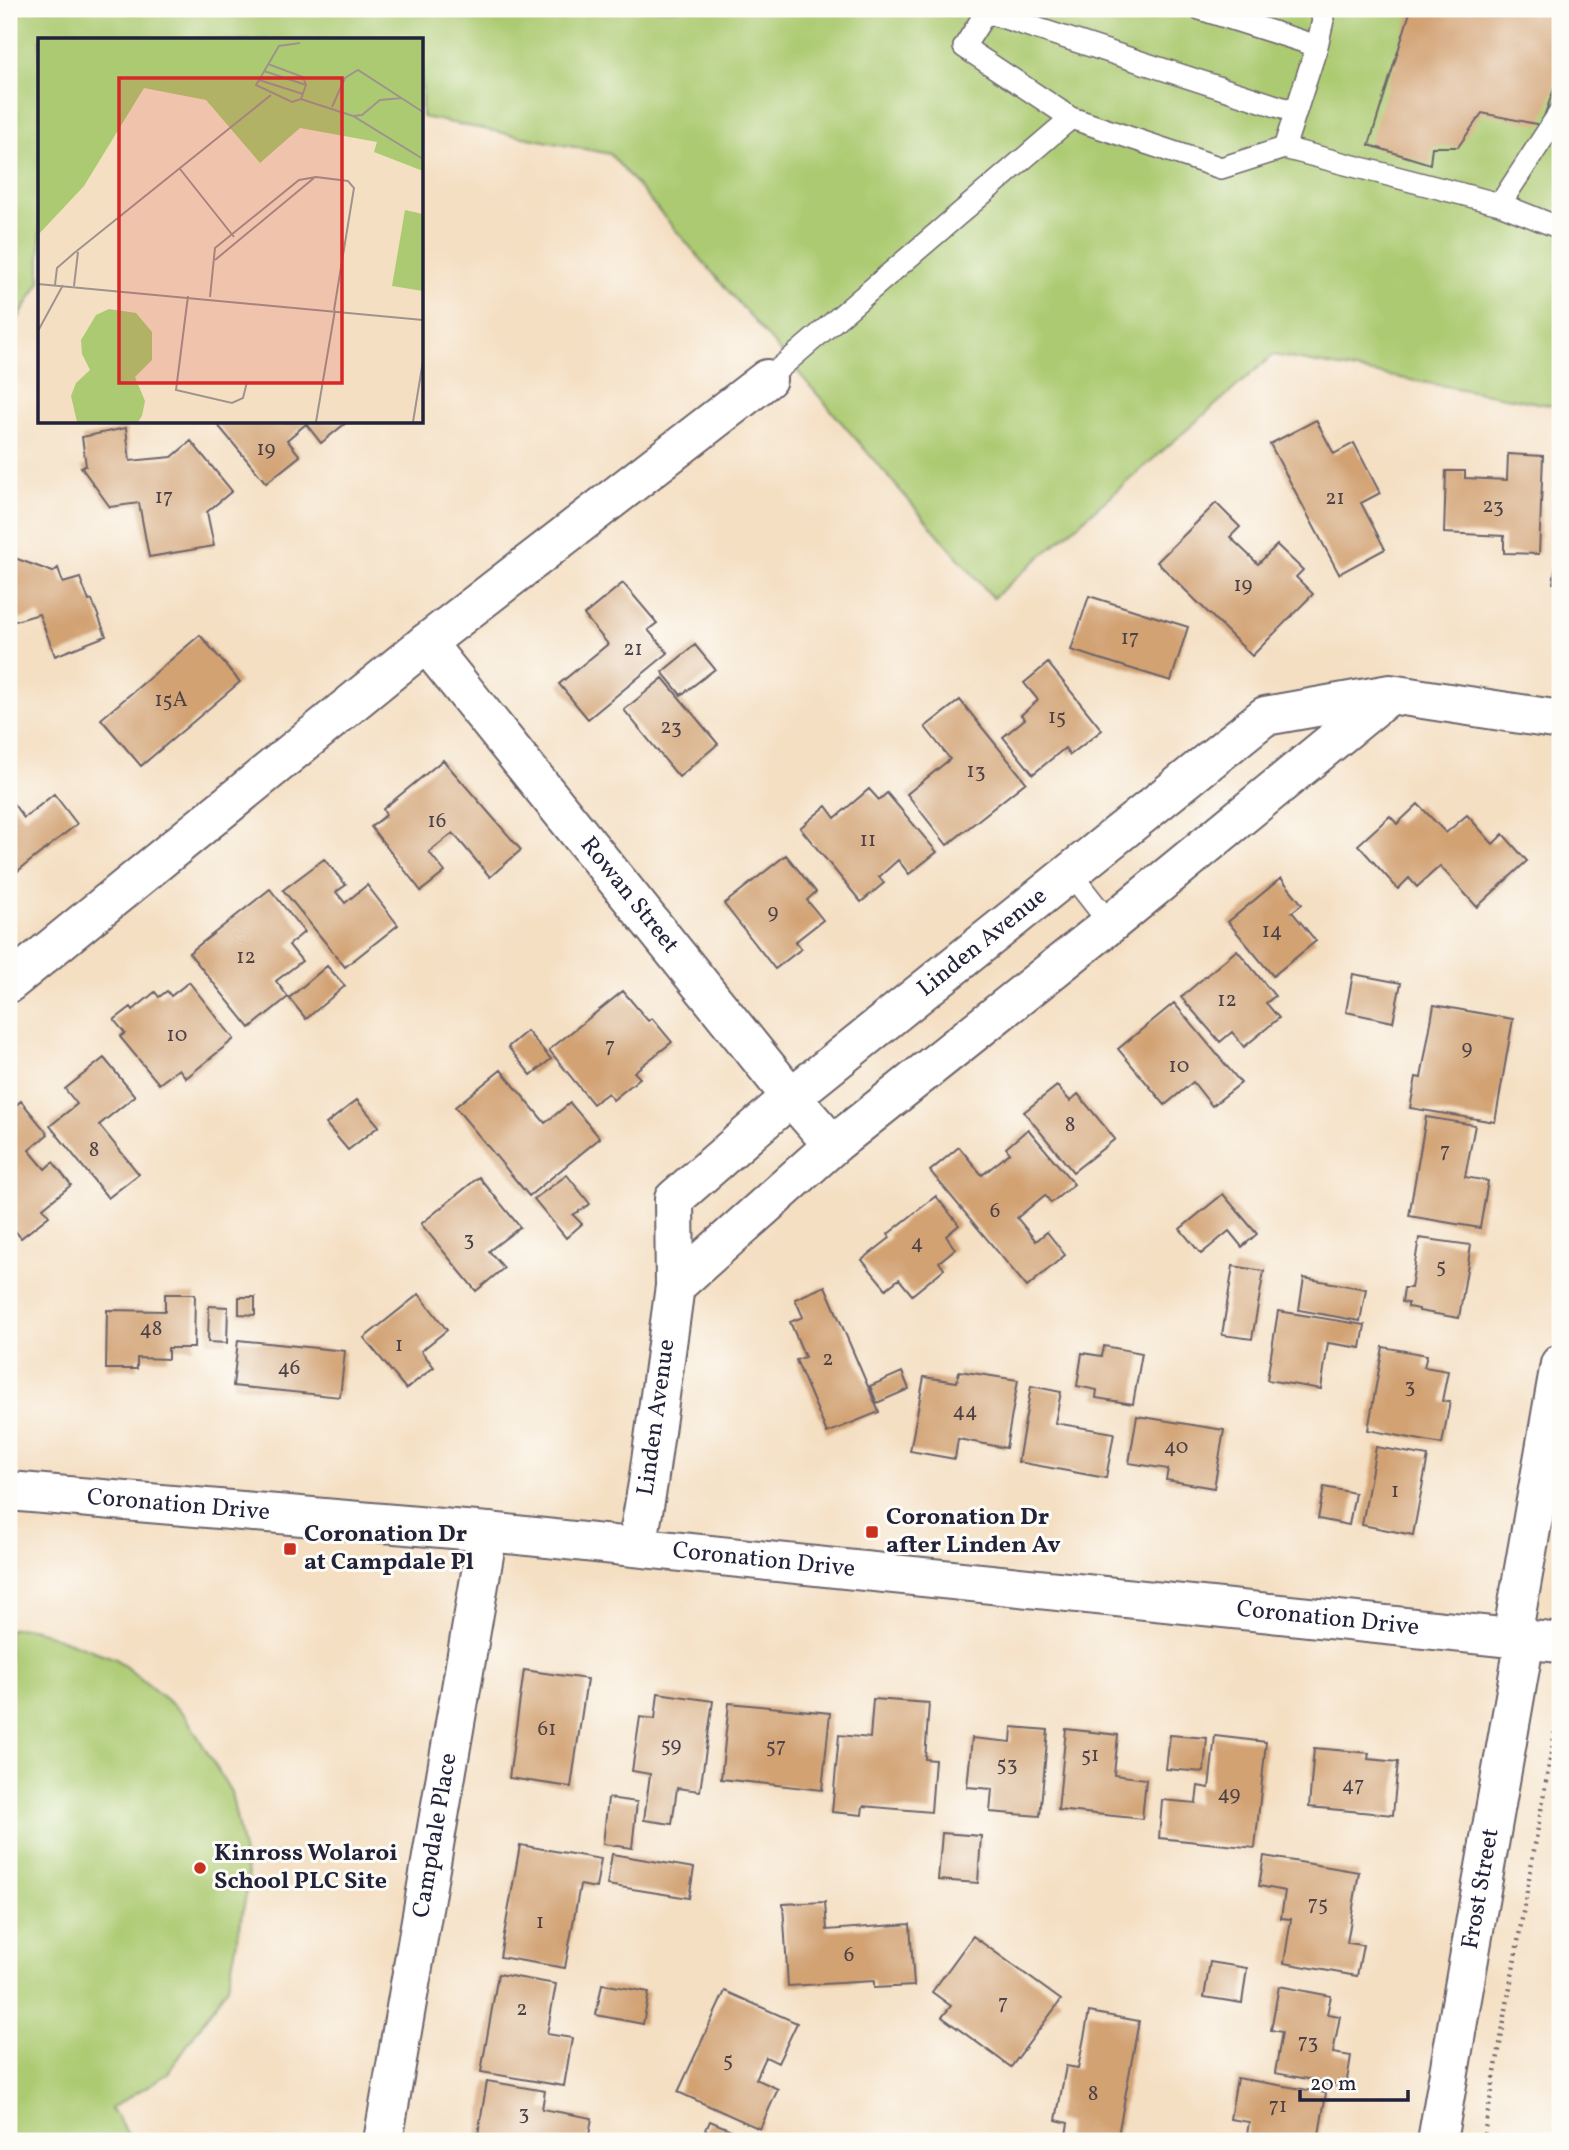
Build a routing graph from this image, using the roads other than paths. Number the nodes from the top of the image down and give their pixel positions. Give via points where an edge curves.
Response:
1 (1200, 9) edge
2 (1320, 9) edge
3 (987, 10) edge
4 (1317, 46) junction
5 (1296, 112) junction
6 (1560, 112) edge
7 (1071, 118) junction
8 (1284, 148) junction
9 (1500, 204) junction
10 (1560, 228) edge
11 (767, 379) joint
12 (426, 643) junction
13 (1390, 694) junction
14 (1560, 720) edge
15 (1071, 874) junction
16 (1110, 924) junction
17 (9, 983) edge
18 (792, 1097) junction
19 (833, 1145) junction
20 (675, 1286) junction
21 (1560, 1364) edge
22 (9, 1491) edge
23 (488, 1531) junction
24 (637, 1547) junction
25 (1532, 1639) edge
26 (383, 2141) edge
27 (1437, 2141) edge

1 - 4 lane
2 - 4 lane via 1323,20
3 - 5 lane
3 - 7 lane via 964,47
4 - 5 lane
5 - 8 lane
6 - 9 lane
7 - 8 lane via 1221,168
7 - 11 lane
8 - 9 lane
9 - 10 lane
11 - 12 street
12 - 17 street
12 - 18 street, Rowan Street
13 - 14 street, Linden Avenue
13 - 15 street, Linden Avenue via 1265,716
13 - 16 street
15 - 16 lane
15 - 18 street, Linden Avenue
16 - 19 street
18 - 19 street, Rowan Street
18 - 20 street, Linden Avenue via 674,1199
19 - 20 street
20 - 24 street, Linden Avenue
21 - 25 street, Frost Street
22 - 23 street, Coronation Drive
23 - 24 street, Coronation Drive
23 - 26 street, Campdale Place
24 - 25 street, Coronation Drive
25 - 27 street, Frost Street

